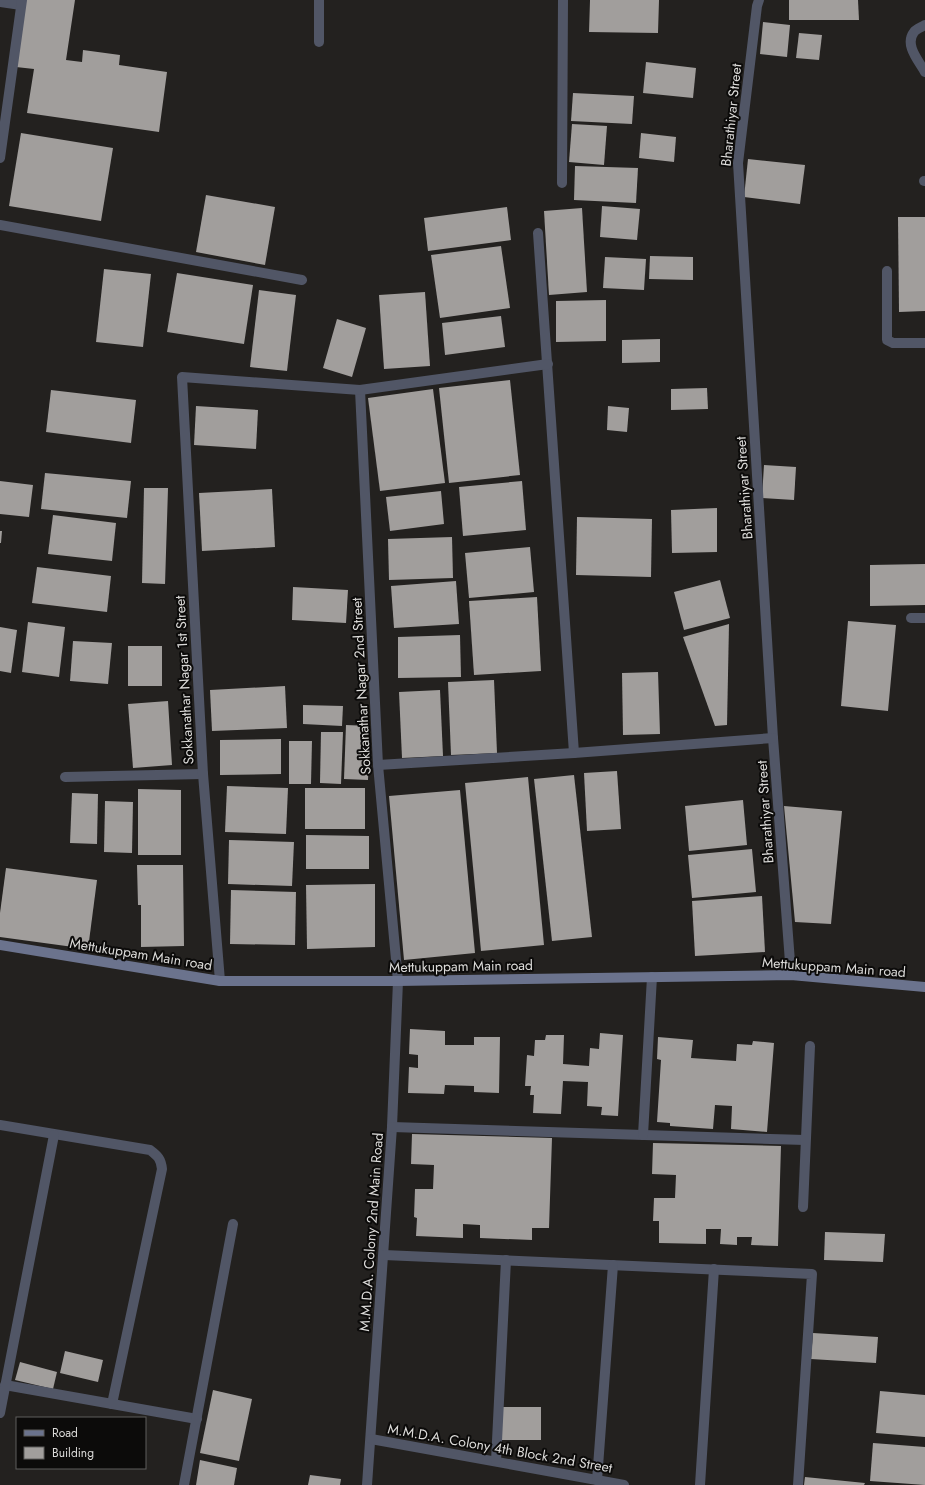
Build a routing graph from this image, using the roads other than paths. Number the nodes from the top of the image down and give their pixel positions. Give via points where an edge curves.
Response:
1 (319, 0) edge
2 (563, 0) edge
3 (758, 0) edge
4 (0, 2) edge
5 (21, 2) edge
6 (925, 25) edge
7 (319, 42) dead end
8 (925, 72) edge
9 (0, 158) edge
10 (562, 183) dead end
11 (0, 225) edge
12 (538, 233) dead end
13 (887, 271) dead end
14 (302, 280) dead end
15 (925, 343) edge
16 (548, 364) junction
17 (360, 390) junction
18 (911, 618) dead end
19 (925, 618) edge
20 (773, 738) junction
21 (574, 753) junction
22 (378, 765) junction
23 (204, 774) junction
24 (65, 777) dead end
25 (0, 945) edge
26 (791, 975) junction
27 (652, 977) junction
28 (220, 981) junction
29 (398, 981) junction
30 (925, 987) edge
31 (810, 1046) dead end
32 (0, 1125) edge
33 (392, 1127) junction
34 (54, 1135) junction
35 (643, 1135) junction
36 (806, 1140) junction
37 (803, 1207) dead end
38 (233, 1224) dead end
39 (384, 1255) junction
40 (506, 1260) junction
41 (613, 1265) junction
42 (714, 1270) junction
43 (6, 1385) junction
44 (112, 1404) junction
45 (0, 1413) edge
46 (197, 1419) junction
47 (371, 1439) junction
48 (496, 1462) junction
49 (597, 1480) junction
50 (184, 1485) edge
51 (367, 1485) edge
52 (624, 1485) edge
53 (700, 1485) edge
54 (798, 1485) edge

1 - 7 street
2 - 10 street
3 - 20 street, Bharathiyar Street via 738,163
4 - 5 street
5 - 9 street
6 - 8 street via 914,31 911,47
11 - 14 street
12 - 16 street
13 - 15 street via 887,340 893,343
16 - 17 street
16 - 21 street
17 - 22 street, Sokkanathar Nagar 2nd Street
17 - 23 street, Sokkanathar Nagar 1st Street via 182,377
18 - 19 street
20 - 21 street
20 - 26 street, Bharathiyar Street
21 - 22 street
22 - 29 street, Sokkanathar Nagar 2nd Street
23 - 24 street
23 - 28 street, Sokkanathar Nagar 1st Street
25 - 28 main road, Mettukuppam Main road
26 - 27 main road, Mettukuppam Main road
26 - 30 main road, Mettukuppam Main road
27 - 29 main road, Mettukuppam Main road
27 - 35 street
28 - 29 main road, Mettukuppam Main road
29 - 33 street, M.M.D.A. Colony 2nd Main Road
31 - 36 street
32 - 34 street
33 - 35 street
33 - 39 street, M.M.D.A. Colony 2nd Main Road
34 - 43 street
34 - 44 street via 150,1150 161,1160 162,1169
35 - 36 street
36 - 37 street
38 - 46 street
39 - 40 street
39 - 47 street, M.M.D.A. Colony 2nd Main Road
40 - 41 street
40 - 48 street
41 - 42 street
41 - 49 street
42 - 53 street
42 - 54 street via 812,1274
43 - 44 street
43 - 45 street
44 - 46 street
46 - 50 street
47 - 48 street, M.M.D.A. Colony 4th Block 2nd Street
47 - 51 street, M.M.D.A. Colony 2nd Main Road
48 - 49 street, M.M.D.A. Colony 4th Block 2nd Street
49 - 52 street, M.M.D.A. Colony 4th Block 2nd Street

